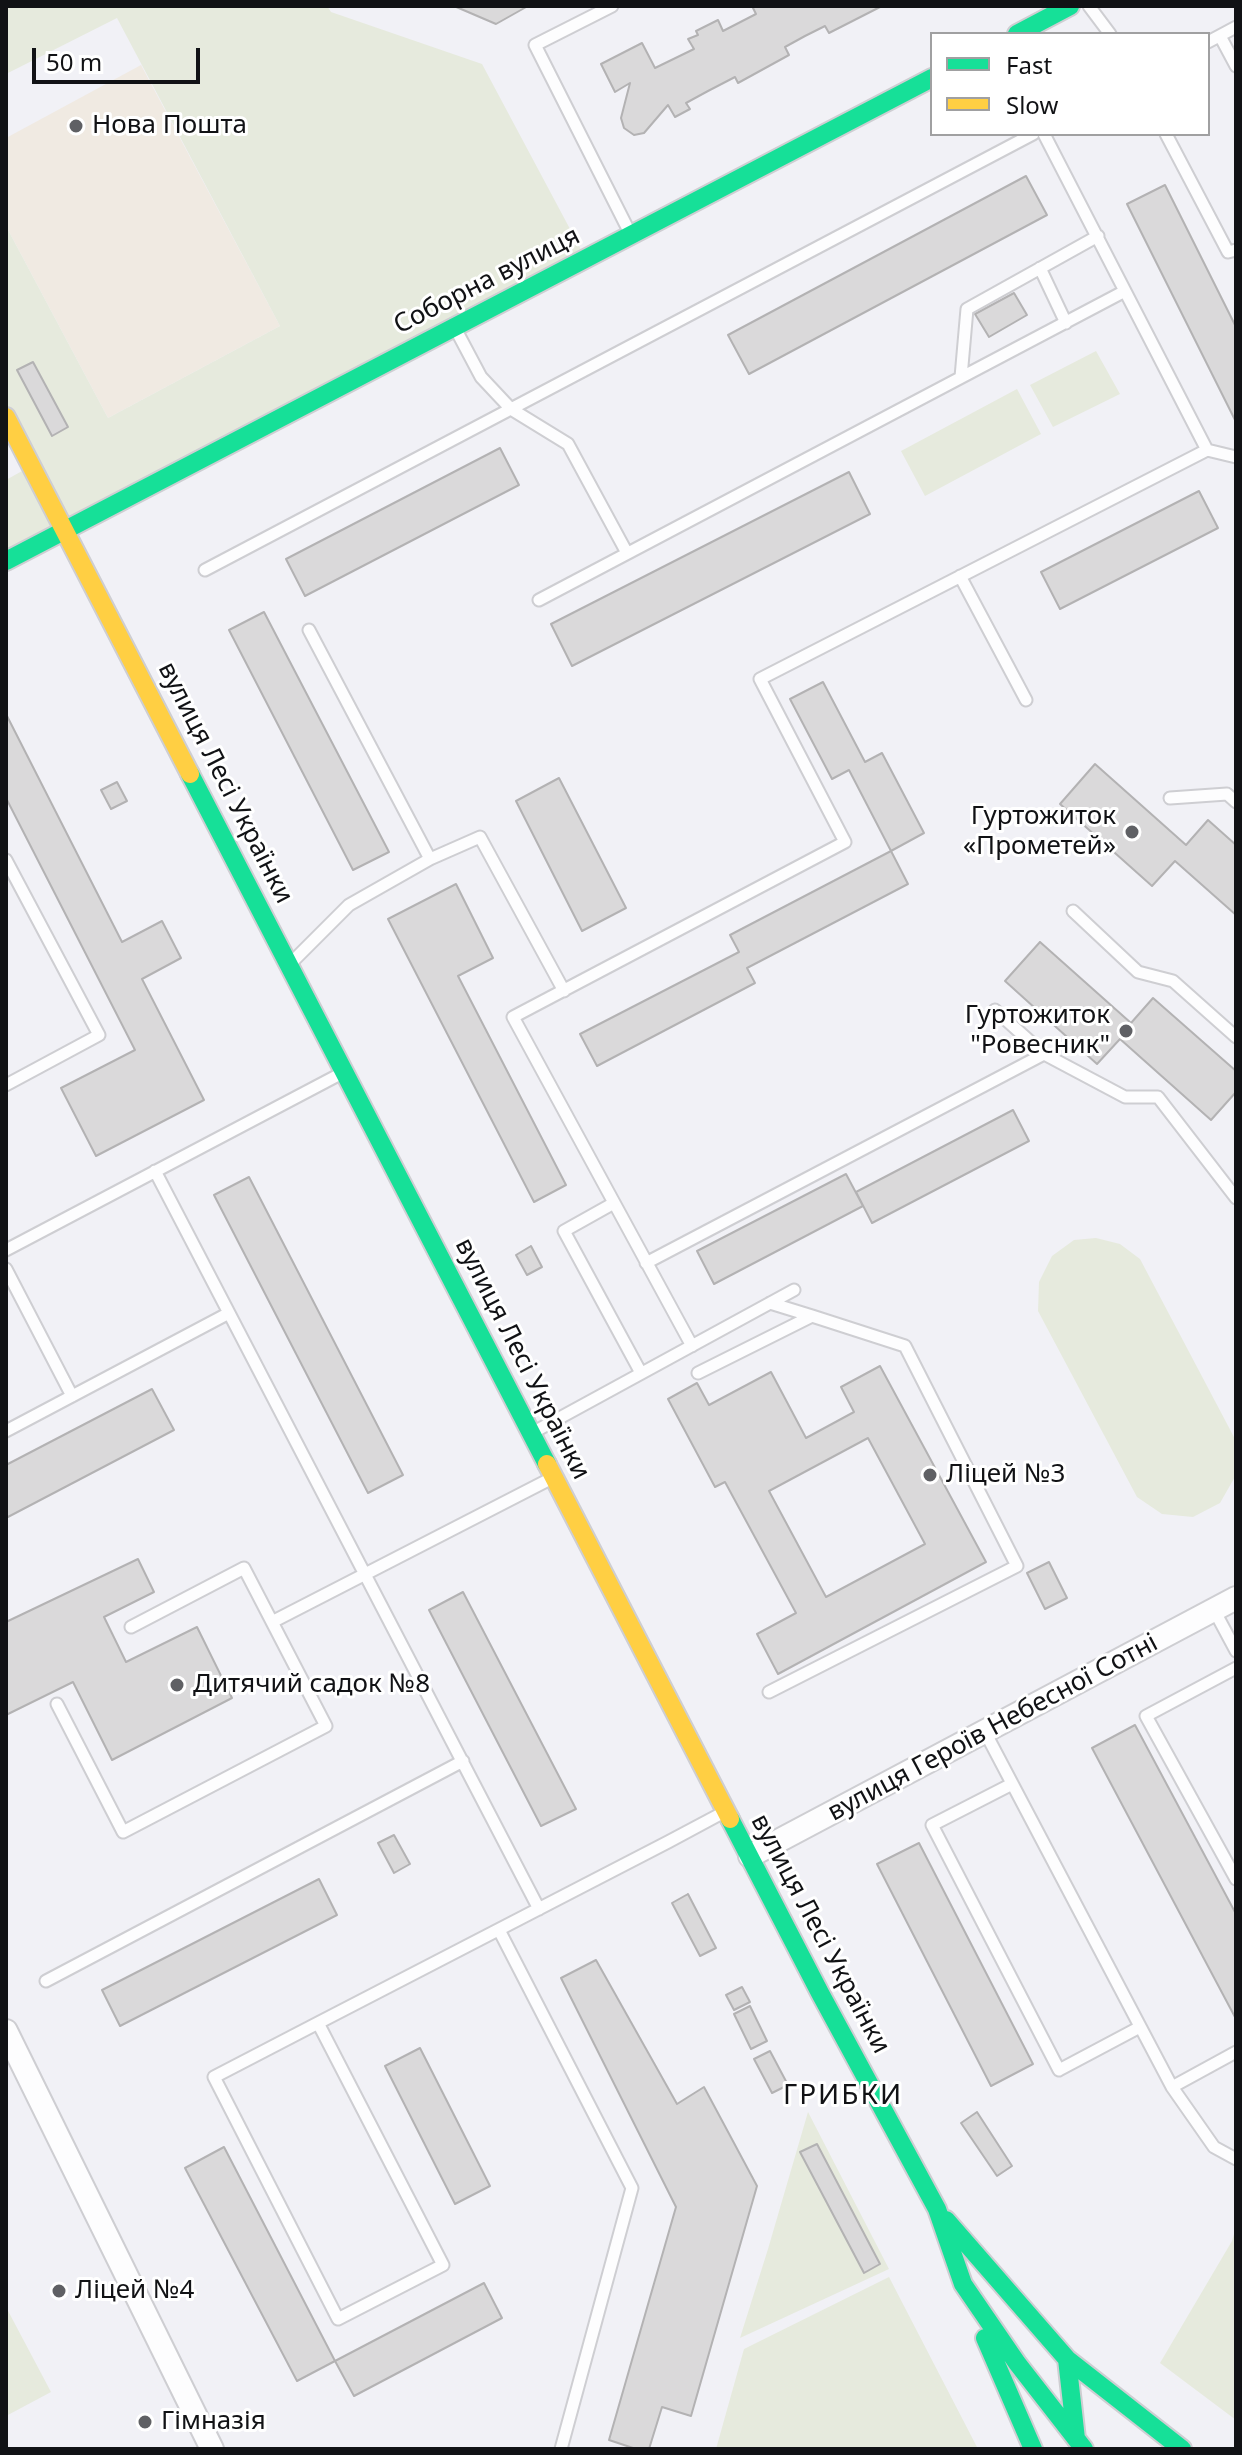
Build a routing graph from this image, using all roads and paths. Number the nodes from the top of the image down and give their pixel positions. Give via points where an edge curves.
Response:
1 (612, 6) edge
2 (1070, 6) edge
3 (1089, 6) edge
4 (1236, 27) edge
5 (1021, 32) edge
6 (1108, 32) edge
7 (1220, 36) junction
8 (1210, 41) edge
9 (1236, 66) edge
10 (930, 79) edge
11 (1029, 136) edge
12 (1045, 136) edge
13 (1167, 136) edge
14 (632, 235) junction
15 (1098, 236) junction
16 (1236, 250) edge
17 (1040, 268) junction
18 (1125, 291) junction
19 (1066, 323) junction
20 (455, 327) junction
21 (961, 377) junction
22 (511, 409) junction
23 (6, 417) edge
24 (1207, 450) junction
25 (1236, 457) edge
26 (65, 530) junction
27 (627, 553) junction
28 (6, 561) edge
29 (205, 570) dead end
30 (960, 576) junction
31 (539, 600) dead end
32 (309, 630) dead end
33 (1026, 700) dead end
34 (1170, 798) dead end
35 (1236, 802) edge
36 (430, 859) junction
37 (6, 860) edge
38 (1073, 911) dead end
39 (290, 965) junction
40 (564, 991) junction
41 (995, 1010) dead end
42 (1236, 1037) edge
43 (1044, 1054) junction
44 (345, 1072) junction
45 (6, 1085) edge
46 (155, 1171) junction
47 (1236, 1198) edge
48 (614, 1203) junction
49 (6, 1250) edge
50 (646, 1263) junction
51 (6, 1269) edge
52 (794, 1290) dead end
53 (770, 1303) junction
54 (229, 1313) junction
55 (812, 1316) junction
56 (692, 1346) junction
57 (641, 1373) junction
58 (698, 1373) dead end
59 (72, 1396) junction
60 (6, 1431) edge
61 (532, 1433) junction
62 (554, 1477) junction
63 (365, 1574) junction
64 (1236, 1598) edge
65 (1214, 1610) junction
66 (272, 1622) junction
67 (131, 1627) dead end
68 (1236, 1651) edge
69 (1236, 1668) edge
70 (769, 1692) dead end
71 (57, 1704) dead end
72 (985, 1732) junction
73 (463, 1761) junction
74 (1012, 1784) junction
75 (727, 1811) junction
76 (750, 1856) junction
77 (1236, 1879) edge
78 (539, 1909) junction
79 (499, 1930) junction
80 (46, 1981) dead end
81 (318, 2023) junction
82 (1140, 2027) junction
83 (6, 2031) edge
84 (1236, 2052) edge
85 (1172, 2087) junction
86 (1236, 2159) edge
87 (937, 2209) junction
88 (963, 2284) junction
89 (1067, 2359) junction
90 (1079, 2446) edge
91 (212, 2449) edge
92 (561, 2449) edge
93 (1033, 2449) edge
94 (1182, 2449) edge

1 - 14 lane via 535,45
2 - 5 main road
3 - 6 lane
4 - 7 lane
7 - 8 lane
7 - 9 lane
10 - 14 main road, Соборна вулиця
11 - 22 lane
12 - 15 lane
13 - 16 lane via 1228,252
14 - 20 main road, Соборна вулиця
15 - 17 lane
15 - 18 lane
17 - 19 lane
17 - 21 lane via 967,309
18 - 19 lane
18 - 24 lane
19 - 21 lane
20 - 22 lane via 481,377
20 - 26 main road, Соборна вулиця
21 - 27 lane
22 - 27 lane via 568,444
22 - 29 lane
23 - 26 main road, вулиця Лесі Українки
24 - 25 lane
24 - 30 lane
26 - 28 main road, Соборна вулиця
26 - 39 main road, вулиця Лесі Українки
27 - 31 lane
30 - 33 lane
30 - 40 lane via 760,679 845,842
32 - 36 lane
34 - 35 lane via 1227,794
36 - 39 lane via 349,905
36 - 40 lane via 480,837
37 - 45 lane via 99,1035
38 - 42 lane via 1138,972 1173,981
39 - 44 main road, вулиця Лесі Українки
40 - 48 lane via 513,1017
41 - 43 lane
43 - 47 lane via 1125,1097 1158,1097
43 - 50 lane
44 - 46 lane
44 - 61 main road, вулиця Лесі Українки
46 - 49 lane
46 - 54 lane
48 - 50 lane
48 - 57 lane via 564,1231
50 - 56 lane
51 - 59 lane
52 - 53 lane
53 - 55 lane
53 - 56 lane
54 - 59 lane
54 - 63 lane
55 - 58 lane
55 - 70 lane via 905,1346 1017,1566
56 - 57 lane
57 - 61 lane
59 - 60 lane
61 - 62 main road, вулиця Лесі Українки
62 - 63 lane
62 - 75 main road, вулиця Лесі Українки
63 - 66 lane
63 - 73 lane
64 - 65 street, вулиця Героїв Небесної Сотні
65 - 68 lane
65 - 72 street, вулиця Героїв Небесної Сотні
66 - 67 lane via 244,1568
66 - 71 lane via 326,1726 123,1832
69 - 77 lane via 1146,1716
72 - 74 lane
72 - 76 street, вулиця Героїв Небесної Сотні
73 - 78 lane
73 - 80 lane
74 - 82 lane
74 - 82 lane via 932,1825 1059,2070
75 - 76 main road, вулиця Лесі Українки
75 - 78 lane
76 - 87 main road, вулиця Лесі Українки
78 - 79 lane
79 - 81 lane
79 - 92 lane via 632,2188
81 - 81 lane via 214,2077 338,2319 443,2265
82 - 85 lane
83 - 91 street
84 - 85 lane
85 - 86 lane via 1214,2147
87 - 88 main road
87 - 89 main road
88 - 90 main road
88 - 93 main road
89 - 90 main road
89 - 94 main road

